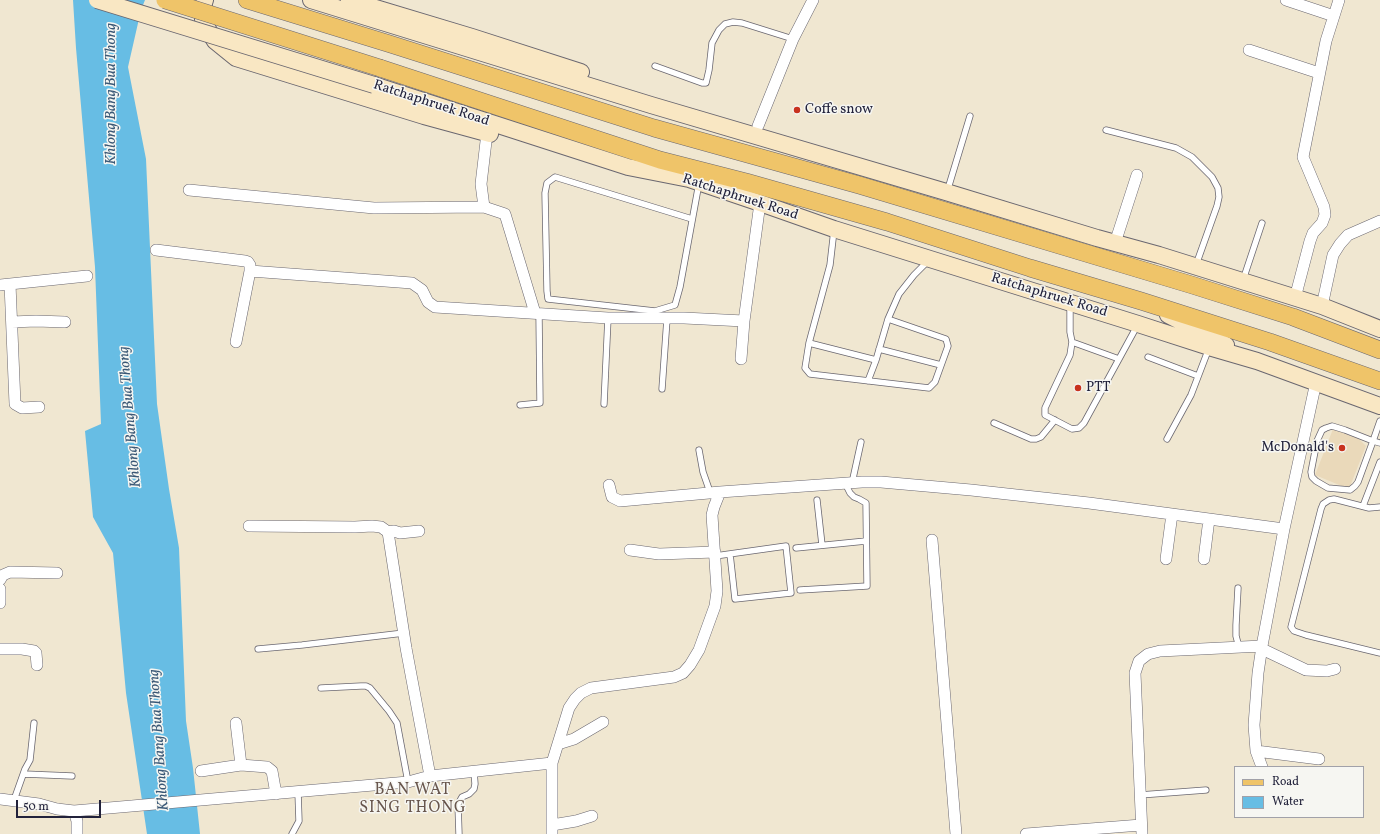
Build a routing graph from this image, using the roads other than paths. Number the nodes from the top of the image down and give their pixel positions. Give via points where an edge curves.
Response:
1 (97, 0) edge
2 (165, 0) edge
3 (205, 0) edge
4 (247, 0) edge
5 (311, 0) edge
6 (349, 0) edge
7 (813, 0) edge
8 (1286, 0) edge
9 (1339, 0) edge
10 (1334, 16) junction
11 (793, 39) junction
12 (1249, 50) dead end
13 (656, 66) dead end
14 (1319, 73) junction
15 (970, 116) dead end
16 (758, 126) junction
17 (1106, 130) dead end
18 (487, 133) junction
19 (854, 165) junction
20 (1137, 175) dead end
21 (694, 181) junction
22 (189, 190) dead end
23 (946, 192) junction
24 (760, 203) junction
25 (484, 207) junction
26 (692, 219) junction
27 (1380, 222) edge
28 (1262, 223) dead end
29 (834, 229) junction
30 (1097, 238) junction
31 (1115, 243) junction
32 (156, 250) dead end
33 (930, 259) junction
34 (1195, 267) junction
35 (250, 271) junction
36 (87, 276) dead end
37 (1243, 282) junction
38 (1192, 284) junction
39 (5, 285) edge
40 (1296, 298) junction
41 (1141, 301) junction
42 (1070, 304) junction
43 (1322, 306) junction
44 (537, 313) junction
45 (608, 318) junction
46 (667, 319) junction
47 (888, 319) junction
48 (744, 321) junction
49 (12, 322) junction
50 (65, 322) dead end
51 (1138, 324) junction
52 (1380, 329) edge
53 (236, 342) dead end
54 (1072, 342) junction
55 (809, 343) junction
56 (1209, 347) junction
57 (879, 349) junction
58 (1380, 350) edge
59 (1148, 357) dead end
60 (741, 359) dead end
61 (1119, 359) junction
62 (876, 360) junction
63 (1257, 361) junction
64 (941, 365) junction
65 (1198, 376) junction
66 (1380, 380) edge
67 (868, 381) junction
68 (1316, 382) junction
69 (662, 389) dead end
70 (604, 404) dead end
71 (520, 405) dead end
72 (1380, 406) edge
73 (39, 407) dead end
74 (1055, 420) junction
75 (1380, 421) edge
76 (994, 423) dead end
77 (1167, 439) dead end
78 (1373, 440) junction
79 (861, 442) dead end
80 (1380, 443) edge
81 (699, 450) dead end
82 (1380, 462) edge
83 (848, 483) junction
84 (609, 485) dead end
85 (715, 492) junction
86 (818, 500) dead end
87 (1363, 506) junction
88 (1380, 507) edge
89 (1172, 514) junction
90 (1208, 519) junction
91 (249, 526) dead end
92 (1284, 529) junction
93 (419, 531) dead end
94 (388, 532) junction
95 (932, 540) dead end
96 (866, 541) junction
97 (822, 545) junction
98 (796, 548) dead end
99 (630, 550) dead end
100 (715, 554) junction
101 (730, 554) junction
102 (1166, 558) dead end
103 (1204, 559) dead end
104 (57, 574) dead end
105 (0, 580) edge
106 (1238, 588) dead end
107 (0, 589) edge
108 (800, 590) dead end
109 (0, 603) edge
110 (404, 633) junction
111 (1262, 647) junction
112 (1239, 648) junction
113 (0, 649) edge
114 (258, 649) dead end
115 (1380, 653) edge
116 (37, 665) dead end
117 (1335, 669) dead end
118 (321, 688) dead end
119 (603, 722) dead end
120 (34, 723) dead end
121 (236, 723) dead end
122 (558, 744) junction
123 (1256, 751) junction
124 (1319, 759) dead end
125 (552, 763) junction
126 (241, 765) junction
127 (1262, 766) edge
128 (201, 771) dead end
129 (474, 771) junction
130 (24, 774) junction
131 (72, 776) dead end
132 (430, 776) junction
133 (408, 782) junction
134 (1206, 790) dead end
135 (298, 792) junction
136 (276, 794) junction
137 (1140, 795) junction
138 (0, 799) edge
139 (14, 800) junction
140 (74, 811) junction
141 (592, 816) dead end
142 (1141, 829) edge
143 (552, 830) edge
144 (77, 834) edge
145 (292, 834) edge
146 (459, 834) edge
147 (956, 834) edge
148 (1026, 834) edge

1 - 21 main road, Ratchaphruek Road, bridge via 374,85 628,167
2 - 41 main road, Ratchaphruek Road, bridge via 660,160 887,222
3 - 18 main road via 203,19 207,28 215,41 236,58
4 - 38 main road via 654,128 859,185
5 - 19 main road
6 - 16 main road
7 - 11 street
8 - 10 street
9 - 10 street
10 - 14 street
11 - 13 lane via 733,22 725,24 712,43 706,83
11 - 16 street
12 - 14 street
14 - 40 street via 1303,157 1324,206 1325,215 1310,241
15 - 23 lane
16 - 19 main road via 831,151
17 - 34 lane via 1176,148 1192,157 1212,177 1218,188 1219,197
18 - 21 main road via 625,176 640,175
18 - 25 street via 481,184
19 - 23 main road
20 - 31 street
21 - 24 main road, Ratchaphruek Road
21 - 26 lane
22 - 25 street via 374,208
23 - 30 main road
24 - 29 main road, Ratchaphruek Road
24 - 48 street
25 - 44 street via 505,214
26 - 26 lane via 675,305 655,311 548,299 545,193 547,183 555,177
27 - 43 street via 1348,235 1340,244 1333,255
28 - 37 lane
29 - 33 main road, Ratchaphruek Road
29 - 55 lane via 830,265
30 - 31 main road
30 - 38 main road
31 - 34 main road
32 - 35 street via 245,261 250,265
33 - 42 main road, Ratchaphruek Road
33 - 47 lane via 899,294
34 - 37 main road
35 - 44 street via 412,283 422,290 428,302 435,307
35 - 53 street
36 - 39 street
37 - 40 main road
38 - 58 main road via 1293,317
39 - 49 street
40 - 43 main road
41 - 63 main road
41 - 66 main road, Ratchaphruek Road
42 - 51 main road, Ratchaphruek Road
42 - 54 lane
43 - 52 main road
44 - 45 street
44 - 71 lane via 540,404
45 - 46 street
45 - 70 lane
46 - 48 street
46 - 69 lane
47 - 57 lane
47 - 64 lane via 946,340 948,346
48 - 60 street
49 - 50 street
49 - 73 street via 15,404 22,408
51 - 56 main road, Ratchaphruek Road
51 - 61 lane
54 - 61 lane
54 - 74 lane via 1070,355 1045,408 1046,415
55 - 62 lane
55 - 67 lane via 805,368 810,374
56 - 63 main road, Ratchaphruek Road
56 - 65 lane
57 - 62 lane
57 - 64 lane
59 - 65 lane
61 - 74 lane via 1084,424 1072,429
62 - 67 lane
63 - 68 main road, Ratchaphruek Road
64 - 67 lane via 935,382 929,388
65 - 77 lane via 1191,395
68 - 72 main road, Ratchaphruek Road
68 - 92 street
74 - 76 lane via 1041,437 1036,439
75 - 78 lane
78 - 78 lane via 1332,426 1322,430 1317,441 1312,477 1328,488 1350,490 1358,482
78 - 80 lane
79 - 83 lane
81 - 85 lane via 703,472
82 - 87 lane
83 - 85 street
83 - 89 street via 881,482 971,490
83 - 96 lane via 850,493 866,503
84 - 85 street via 612,497 620,501
85 - 100 street via 712,515
86 - 97 lane
87 - 88 lane
87 - 115 lane via 1334,499 1329,500 1321,509 1291,628 1306,635
89 - 90 street
89 - 102 street
90 - 92 street
90 - 103 street
91 - 94 street via 372,526 381,527
92 - 111 street
93 - 94 street
94 - 110 street
95 - 147 street
96 - 97 lane
96 - 108 lane via 867,586
97 - 98 lane
99 - 100 street via 659,554
100 - 101 lane
100 - 122 street via 715,606 690,665 683,673 674,677 591,688 581,693 569,708
101 - 101 lane via 786,546 791,593 734,599
104 - 105 street via 10,572 3,575
106 - 112 lane via 1236,636
107 - 109 street
110 - 114 lane
110 - 132 street
111 - 112 street
111 - 117 street via 1288,663 1306,670
111 - 123 street via 1254,725
112 - 137 street via 1160,651 1148,654 1139,661 1134,673
113 - 116 street via 34,651
118 - 133 lane via 370,688 397,723
119 - 122 street via 574,739
120 - 130 lane via 30,760
121 - 126 street
122 - 125 street
123 - 124 street
123 - 127 street
125 - 129 street
125 - 143 street
126 - 128 street
126 - 136 street via 267,767 272,771
129 - 132 street
129 - 146 lane via 474,789 462,797 458,804
130 - 131 lane
130 - 139 lane
132 - 133 street
133 - 135 street
134 - 137 lane
135 - 136 street
135 - 145 lane via 299,821
136 - 140 street
137 - 142 street
138 - 139 street
139 - 140 street
140 - 144 street
141 - 143 street
142 - 148 street

